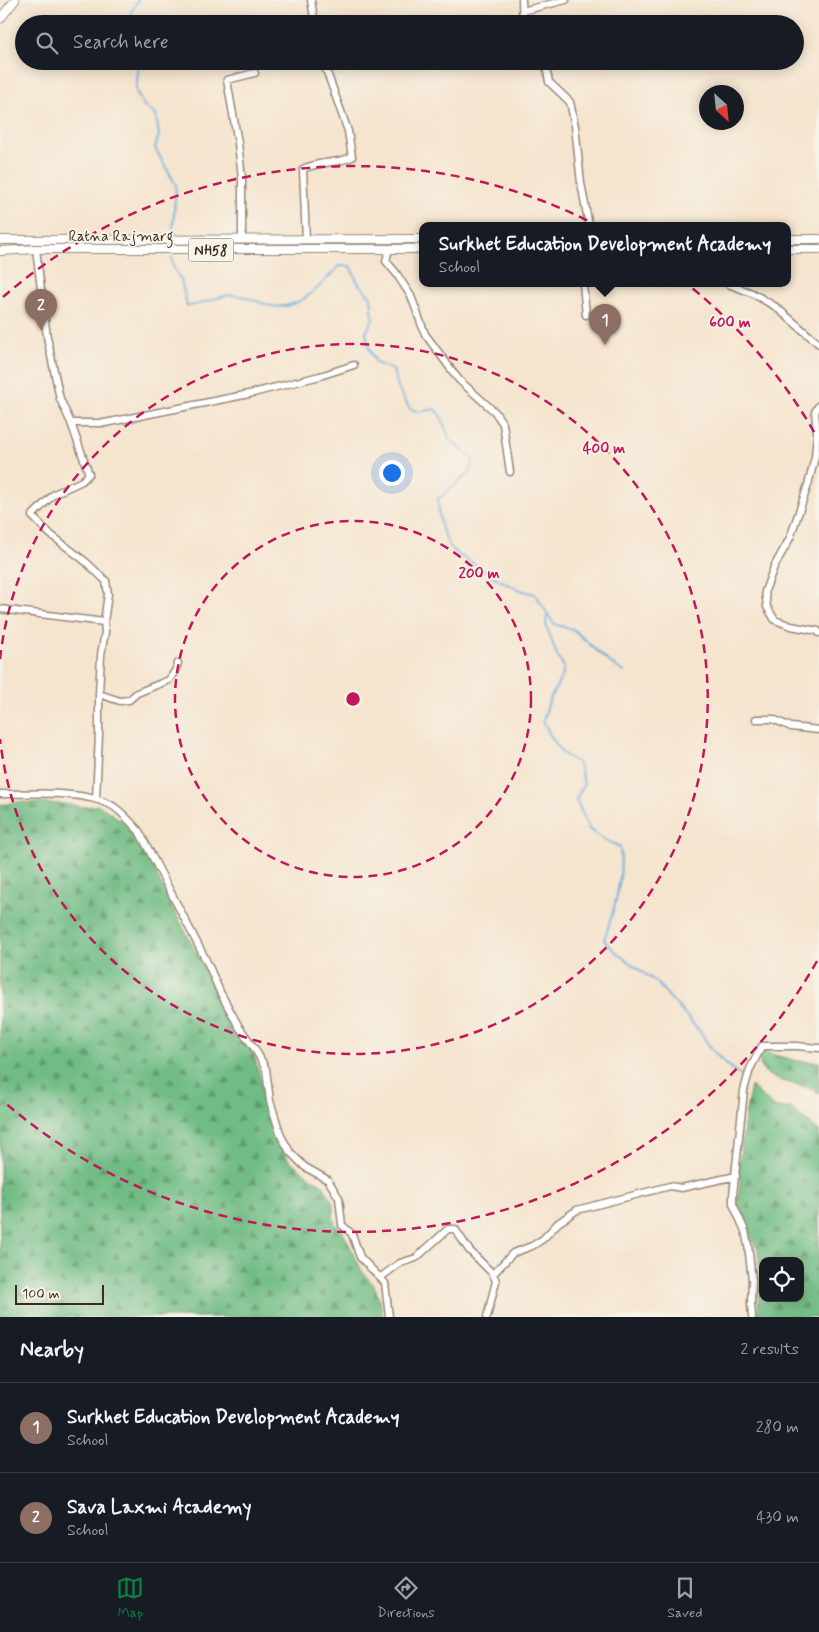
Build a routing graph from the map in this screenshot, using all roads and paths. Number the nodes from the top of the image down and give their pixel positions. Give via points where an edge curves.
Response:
1 (15, 0) edge
2 (311, 0) edge
3 (522, 0) edge
4 (566, 0) edge
5 (522, 11) junction
6 (314, 15) edge
7 (522, 15) edge
8 (0, 19) edge
9 (327, 70) edge
10 (547, 70) edge
11 (255, 73) dead end
12 (588, 222) edge
13 (419, 239) edge
14 (791, 239) edge
15 (819, 239) edge
16 (0, 240) edge
17 (242, 240) junction
18 (306, 240) junction
19 (9, 241) junction
20 (36, 249) junction
21 (389, 249) junction
22 (419, 249) edge
23 (791, 249) edge
24 (819, 249) edge
25 (0, 251) edge
26 (9, 251) junction
27 (583, 287) edge
28 (736, 287) edge
29 (586, 314) dead end
30 (819, 344) edge
31 (354, 365) dead end
32 (819, 405) edge
33 (71, 423) junction
34 (510, 472) dead end
35 (0, 609) edge
36 (104, 622) junction
37 (819, 633) edge
38 (178, 663) dead end
39 (99, 694) junction
40 (756, 719) dead end
41 (819, 730) edge
42 (0, 794) edge
43 (96, 799) junction
44 (819, 1048) edge
45 (736, 1176) junction
46 (493, 1274) junction
47 (381, 1277) junction
48 (390, 1317) edge
49 (487, 1317) edge
50 (752, 1317) edge

1 - 8 main road
2 - 6 street
3 - 5 street
4 - 5 street
5 - 7 street
9 - 18 street via 348,131 352,157 303,169
10 - 12 street via 549,82 570,102
11 - 17 street via 227,80 242,178
13 - 18 main road, Ratna Rajmarg / NH58
14 - 15 main road
16 - 19 main road, Ratna Rajmarg / NH58
17 - 18 main road, Ratna Rajmarg / NH58
17 - 19 main road, Ratna Rajmarg / NH58
19 - 26 main road
20 - 21 main road, Ratna Rajmarg / NH58
20 - 26 main road, Ratna Rajmarg / NH58
20 - 33 street via 47,337 60,399
21 - 22 main road, Ratna Rajmarg / NH58
21 - 34 street via 386,261 411,296 425,334 459,380 495,412 503,424
23 - 24 main road
25 - 26 main road, Ratna Rajmarg / NH58
27 - 29 street
28 - 30 street via 776,308
31 - 33 street via 249,394 105,423
32 - 37 street via 815,412 815,457 808,485 790,538 765,591 767,607 775,620
33 - 36 street via 88,474 82,481 54,494 32,516 106,581 108,594
35 - 36 street
36 - 39 street
38 - 39 street via 169,680 145,689 129,700 120,702
39 - 43 street
40 - 41 street via 773,719 791,727
42 - 43 street via 74,795
43 - 47 street via 112,806 139,831 220,992 266,1069 270,1101 285,1144 305,1167 328,1180 339,1198 342,1225 352,1234 360,1257
44 - 45 street via 762,1046 744,1090
45 - 46 street via 681,1188 670,1186 577,1210 543,1239 512,1253
45 - 50 street via 733,1204 748,1245
46 - 47 street via 469,1250 455,1229 448,1229 416,1258 400,1263
46 - 49 street via 496,1281
47 - 48 street via 385,1283

